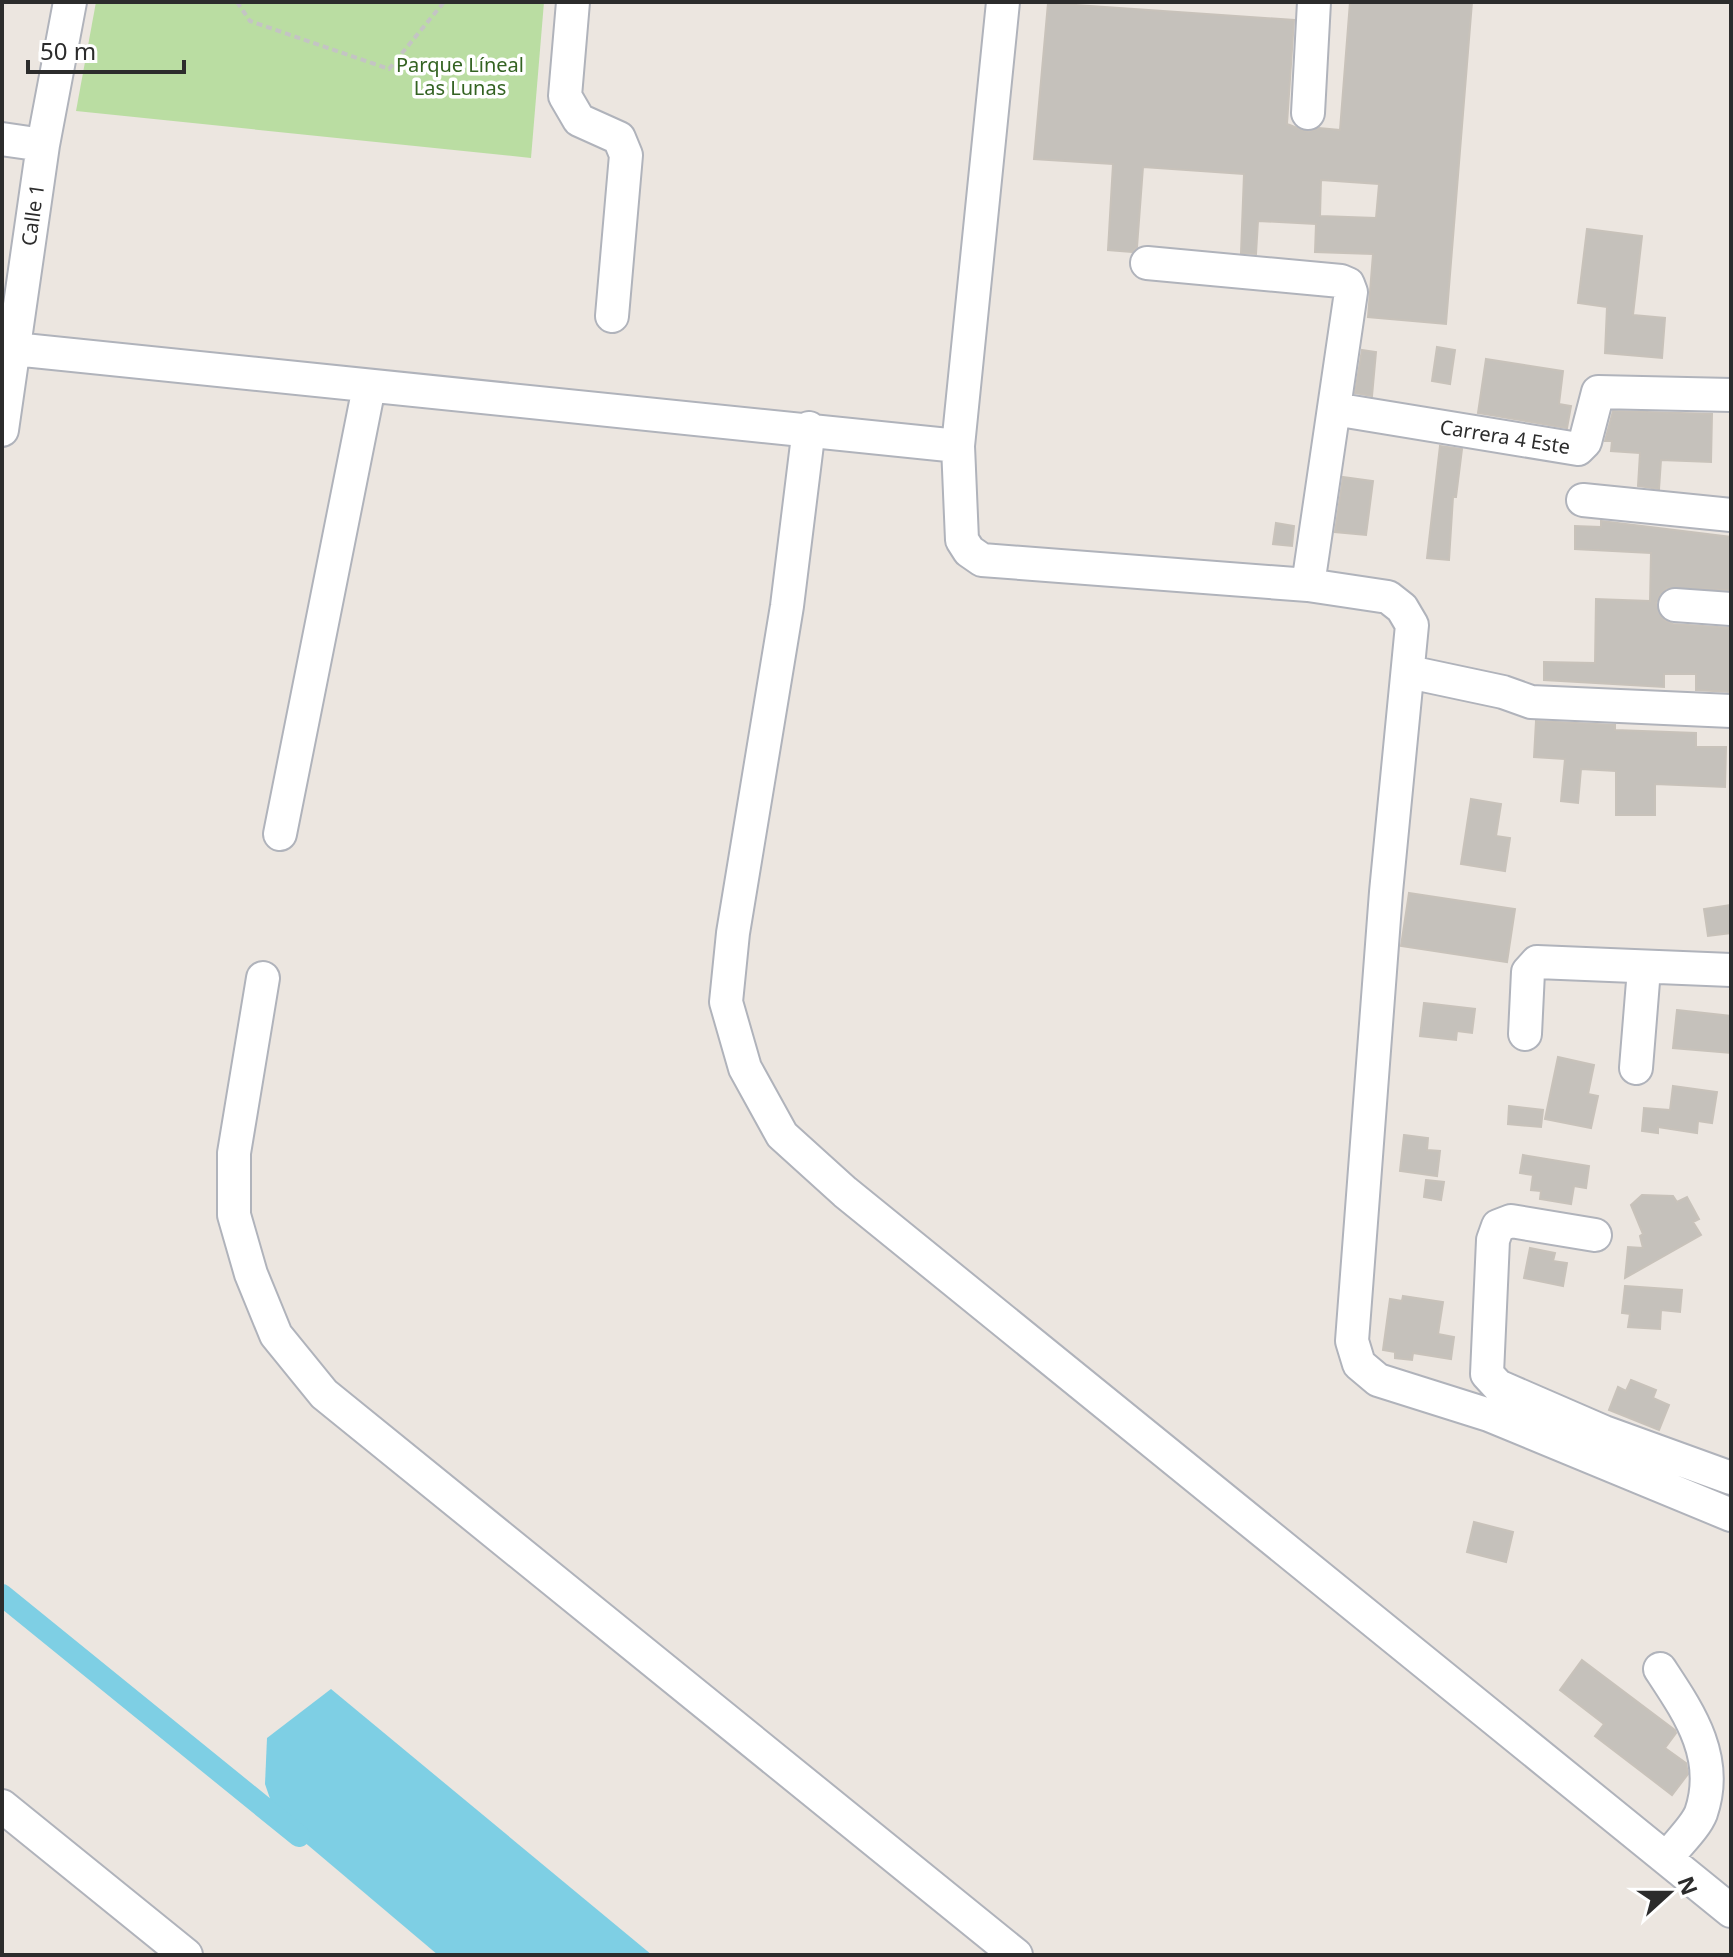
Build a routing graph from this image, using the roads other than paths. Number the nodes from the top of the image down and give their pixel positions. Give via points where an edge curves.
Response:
1 (70, 2) edge
2 (573, 2) edge
3 (1003, 2) edge
4 (1314, 2) edge
5 (1308, 113) dead end
6 (2, 139) edge
7 (43, 145) junction
8 (1147, 263) dead end
9 (612, 316) dead end
10 (14, 349) junction
11 (369, 387) junction
12 (1731, 395) edge
13 (1334, 409) junction
14 (809, 428) junction
15 (2, 430) edge
16 (958, 446) junction
17 (1583, 500) dead end
18 (1731, 515) edge
19 (1308, 585) junction
20 (1675, 605) dead end
21 (1731, 609) edge
22 (1409, 672) junction
23 (1731, 711) edge
24 (280, 834) dead end
25 (1644, 969) junction
26 (1731, 970) edge
27 (263, 978) dead end
28 (1525, 1034) dead end
29 (1636, 1068) dead end
30 (1595, 1235) dead end
31 (1731, 1478) edge
32 (1731, 1515) edge
33 (1660, 1669) dead end
34 (2, 1806) edge
35 (1667, 1858) junction
36 (1731, 1911) edge
37 (186, 1955) edge
38 (1016, 1955) edge

1 - 7 street, Calle 1
2 - 9 street via 565,96 579,120 619,138 626,155
3 - 16 street
4 - 5 street
6 - 7 street
7 - 10 street, Calle 1
8 - 13 street via 1348,284
10 - 11 street
10 - 15 street, Calle 1
11 - 14 street
11 - 24 street
12 - 13 street, Carrera 4 Este via 1598,392 1584,445 1578,449
13 - 19 street
14 - 16 street
14 - 35 street via 726,1002 745,1068 782,1135 845,1192
16 - 19 street via 962,540 982,560
17 - 18 street
19 - 22 street via 1388,597 1402,608 1412,625
20 - 21 street
22 - 23 street via 1531,702
22 - 32 street via 1386,892 1352,1341 1359,1364 1378,1380 1489,1415
25 - 26 street
25 - 28 street via 1537,962 1528,972
25 - 29 street
27 - 38 street via 234,1153 234,1215 276,1335 324,1394
30 - 31 street via 1511,1221 1498,1226 1487,1374 1498,1386 1604,1432
33 - 35 street via 1696,1723 1708,1767 1701,1814
34 - 37 street
35 - 36 street

